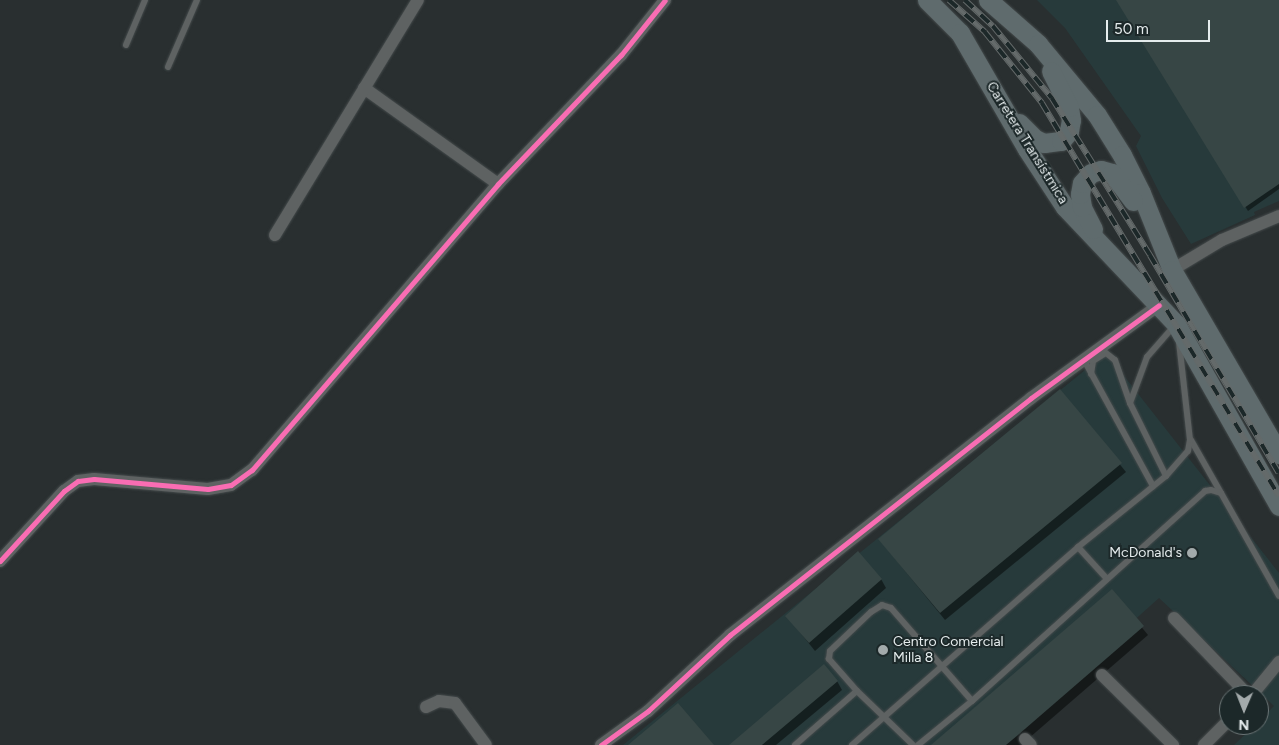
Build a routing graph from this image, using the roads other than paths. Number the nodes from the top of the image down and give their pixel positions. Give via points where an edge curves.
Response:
1 (145, 0) edge
2 (197, 0) edge
3 (418, 0) edge
4 (665, 0) edge
5 (927, 0) edge
6 (988, 0) edge
7 (1038, 44) junction
8 (126, 45) dead end
9 (168, 67) dead end
10 (364, 88) junction
11 (1004, 107) junction
12 (498, 184) junction
13 (1279, 216) edge
14 (275, 235) dead end
15 (1159, 242) junction
16 (1100, 244) junction
17 (1172, 270) junction
18 (1159, 304) junction
19 (1176, 324) junction
20 (1084, 360) junction
21 (1091, 374) junction
22 (1130, 403) junction
23 (1190, 440) junction
24 (1279, 454) edge
25 (1166, 476) junction
26 (1152, 486) junction
27 (1222, 493) junction
28 (1279, 506) edge
29 (1078, 547) junction
30 (0, 561) edge
31 (1107, 579) junction
32 (1279, 596) edge
33 (1174, 618) dead end
34 (1279, 662) edge
35 (941, 666) junction
36 (1102, 676) dead end
37 (1238, 685) edge
38 (1260, 685) edge
39 (857, 691) junction
40 (972, 701) junction
41 (426, 707) dead end
42 (884, 716) junction
43 (1219, 730) edge
44 (486, 745) edge
45 (601, 745) edge
46 (795, 745) edge
47 (852, 745) edge
48 (913, 745) edge
49 (918, 745) edge
50 (1173, 745) edge
51 (1204, 745) edge

1 - 8 lane
2 - 9 lane
3 - 10 street
4 - 12 street via 621,55
5 - 11 main road, Carretera Transístmica via 960,33
6 - 7 main road
7 - 11 main road via 1069,107 1072,120 1069,131 1061,141 1044,142 1030,134
7 - 15 main road via 1097,115 1117,147 1141,193
10 - 12 street
10 - 14 street
11 - 16 main road, Carretera Transístmica via 1065,207
12 - 30 street via 252,470 231,485 208,489 94,479 78,481 64,491
13 - 17 street via 1222,240
15 - 16 main road via 1121,182 1112,173 1101,170 1086,177 1080,194 1082,206
15 - 17 main road
16 - 18 main road, Carretera Transístmica
17 - 24 main road
18 - 19 main road, Carretera Transístmica
18 - 20 street
19 - 22 lane via 1147,357
19 - 23 lane
19 - 28 main road, Carretera Transístmica
20 - 21 lane
20 - 45 street via 1031,398 730,635 648,711
21 - 22 lane via 1093,362 1106,353 1115,360
21 - 26 lane
22 - 25 lane
23 - 25 lane via 1188,451
23 - 27 lane
25 - 26 lane
26 - 29 lane
27 - 31 lane via 1205,491
27 - 32 lane
29 - 31 lane
29 - 35 lane
31 - 40 lane
33 - 37 street
34 - 38 street
35 - 39 lane via 890,608 882,605 830,651 829,659
35 - 40 lane
35 - 42 lane
36 - 50 street
39 - 42 lane
39 - 46 lane
40 - 49 lane
41 - 44 street via 439,701 455,704
42 - 47 lane
42 - 48 lane
43 - 51 street

